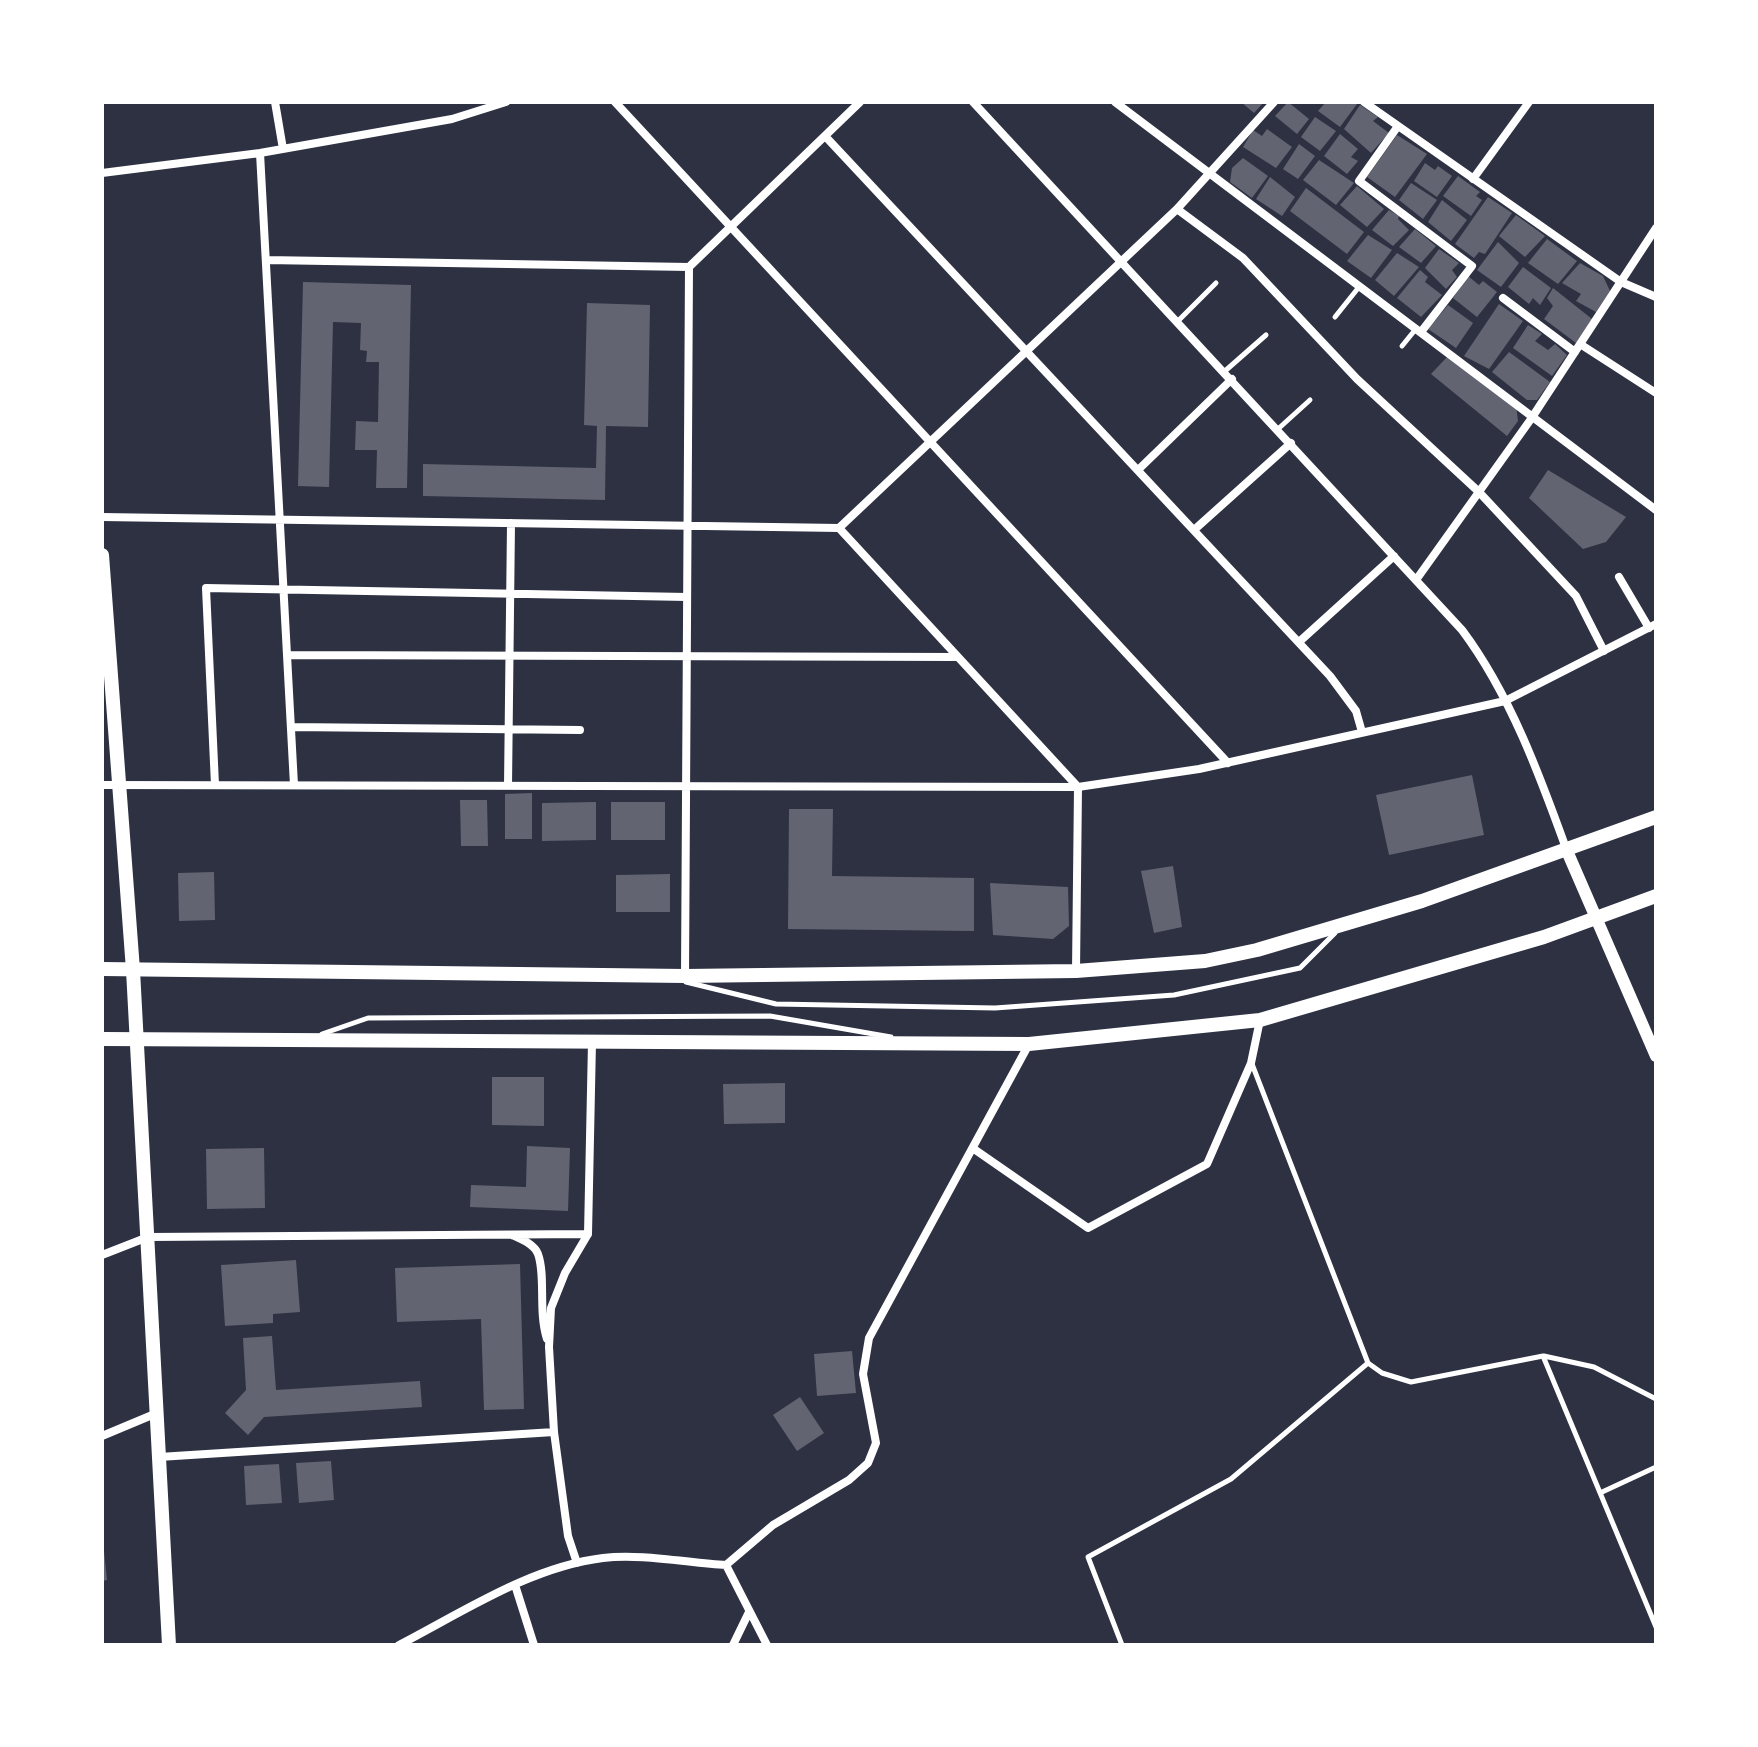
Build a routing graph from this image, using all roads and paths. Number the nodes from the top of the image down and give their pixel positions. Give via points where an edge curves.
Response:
1 (275, 102) edge
2 (506, 102) edge
3 (615, 102) edge
4 (860, 102) edge
5 (973, 102) edge
6 (1115, 102) edge
7 (1274, 102) edge
8 (1365, 102) edge
9 (1529, 102) edge
10 (1398, 126) junction
11 (825, 136) junction
12 (283, 149) junction
13 (260, 153) junction
14 (1207, 171) junction
15 (102, 173) edge
16 (1473, 179) junction
17 (1177, 209) junction
18 (732, 225) junction
19 (1656, 228) edge
20 (266, 260) junction
21 (1123, 261) junction
22 (689, 267) junction
23 (1621, 282) junction
24 (1216, 283) dead end
25 (1360, 287) junction
26 (1656, 297) edge
27 (1503, 298) dead end
28 (1335, 317) dead end
29 (1178, 321) junction
30 (1418, 331) junction
31 (1266, 335) dead end
32 (1402, 346) dead end
33 (1578, 348) junction
34 (1028, 352) junction
35 (1225, 371) junction
36 (1232, 379) junction
37 (1656, 393) edge
38 (1310, 400) dead end
39 (1533, 417) junction
40 (1278, 429) junction
41 (934, 442) junction
42 (1291, 443) junction
43 (1138, 470) junction
44 (1479, 492) junction
45 (1656, 510) edge
46 (102, 517) edge
47 (280, 520) junction
48 (511, 523) junction
49 (688, 526) junction
50 (839, 528) junction
51 (1194, 530) junction
52 (102, 555) edge
53 (1394, 556) junction
54 (1619, 577) dead end
55 (1416, 580) junction
56 (283, 590) junction
57 (510, 594) junction
58 (687, 597) junction
59 (1653, 626) edge
60 (1299, 642) junction
61 (1604, 651) junction
62 (287, 655) junction
63 (510, 656) junction
64 (955, 657) junction
65 (687, 658) junction
66 (1505, 701) junction
67 (291, 727) junction
68 (509, 729) junction
69 (580, 730) dead end
70 (1362, 732) junction
71 (1228, 763) junction
72 (102, 785) edge
73 (119, 785) junction
74 (215, 785) junction
75 (294, 785) junction
76 (508, 786) junction
77 (686, 786) junction
78 (1078, 787) junction
79 (1656, 817) edge
80 (1567, 851) junction
81 (1656, 896) edge
82 (1597, 919) junction
83 (1344, 923) junction
84 (102, 969) edge
85 (133, 970) junction
86 (1076, 971) junction
87 (659, 976) junction
88 (685, 976) junction
89 (1260, 1020) junction
90 (102, 1039) edge
91 (137, 1039) junction
92 (306, 1040) junction
93 (592, 1042) junction
94 (917, 1043) junction
95 (1029, 1044) junction
96 (1656, 1056) edge
97 (1251, 1063) junction
98 (974, 1149) junction
99 (512, 1234) junction
100 (588, 1234) junction
101 (148, 1237) junction
102 (102, 1255) edge
103 (549, 1347) junction
104 (1543, 1356) junction
105 (1368, 1363) junction
106 (1656, 1399) edge
107 (157, 1413) junction
108 (554, 1432) junction
109 (102, 1436) edge
110 (159, 1457) junction
111 (1656, 1467) edge
112 (1600, 1493) junction
113 (577, 1563) junction
114 (726, 1565) junction
115 (515, 1585) junction
116 (749, 1612) junction
117 (1656, 1627) edge
118 (169, 1645) edge
119 (399, 1645) edge
120 (534, 1645) edge
121 (733, 1645) edge
122 (767, 1645) edge
123 (1122, 1645) edge

1 - 12 street
2 - 12 street via 452,119
3 - 18 street
4 - 11 street
5 - 21 street
6 - 14 street
7 - 14 street
8 - 10 street
9 - 16 street
10 - 16 street
10 - 30 street via 1359,181 1472,266
11 - 18 street
11 - 34 street
12 - 13 street
13 - 15 street
13 - 20 street
14 - 17 street
14 - 25 street
16 - 23 street
17 - 21 street
17 - 44 street via 1243,258 1367,389
18 - 22 street
18 - 41 street
19 - 23 street
20 - 22 street
20 - 47 street
21 - 29 street
21 - 34 street
22 - 49 street
23 - 26 street
23 - 33 street
24 - 29 lane
25 - 28 lane
25 - 30 street
27 - 33 street
29 - 35 street
30 - 32 lane
30 - 39 street
31 - 35 lane
33 - 37 street
33 - 39 street
34 - 41 street
34 - 43 street
35 - 36 street
36 - 40 street
36 - 43 street
38 - 40 lane
39 - 44 street
39 - 45 street
40 - 42 street
41 - 50 street
41 - 71 street
42 - 51 street
42 - 53 street
43 - 51 street
44 - 55 street
44 - 61 street via 1576,596
46 - 47 street
47 - 48 street
47 - 56 street
48 - 49 street
48 - 57 street
49 - 50 street
49 - 58 street
50 - 64 street
51 - 60 street
52 - 73 main road
53 - 55 street
53 - 60 street
54 - 59 street
55 - 66 street via 1484,659
56 - 57 street
56 - 62 street
56 - 74 street via 206,588
57 - 58 street
57 - 63 street
58 - 65 street
59 - 61 street
60 - 70 street via 1356,711
61 - 66 street
62 - 63 street
62 - 67 street
63 - 65 street
63 - 68 street
64 - 65 street
64 - 78 street
65 - 77 street
66 - 70 street
66 - 80 street
67 - 68 street
67 - 75 street
68 - 69 street
68 - 76 street
70 - 71 street
71 - 78 street
72 - 73 street
73 - 74 street
73 - 85 main road
74 - 75 street
75 - 76 street
76 - 77 street
77 - 78 street
77 - 88 street
78 - 86 street
79 - 80 main road
80 - 82 street
80 - 83 main road
81 - 82 main road
82 - 89 main road
82 - 96 street
83 - 86 main road via 1205,961
83 - 87 lane via 1300,968 1174,995 995,1008 776,1004
84 - 85 main road
85 - 87 main road
85 - 91 main road
86 - 88 main road
87 - 88 main road
89 - 95 main road
89 - 97 street
90 - 91 main road
91 - 92 main road
91 - 101 main road
92 - 93 main road
92 - 94 lane via 368,1018 756,1015
93 - 94 main road
93 - 100 street
94 - 95 main road
95 - 98 street
97 - 98 street via 1207,1164 1088,1228
97 - 105 lane
98 - 114 street via 869,1338 863,1374 876,1443 868,1463 773,1525
99 - 100 street
99 - 101 street
99 - 103 street via 538,1253 541,1320
100 - 103 street via 551,1308
101 - 102 street
101 - 107 main road
103 - 108 street
104 - 105 lane via 1411,1382
104 - 106 lane via 1594,1367
104 - 112 lane
105 - 123 lane via 1231,1479 1088,1557
107 - 109 street
107 - 110 main road
108 - 110 street
108 - 113 street via 568,1536
110 - 118 main road
111 - 112 lane
112 - 117 lane
113 - 114 street via 605,1557
113 - 115 street
114 - 116 street
115 - 119 street
115 - 120 street
116 - 121 street
116 - 122 street

